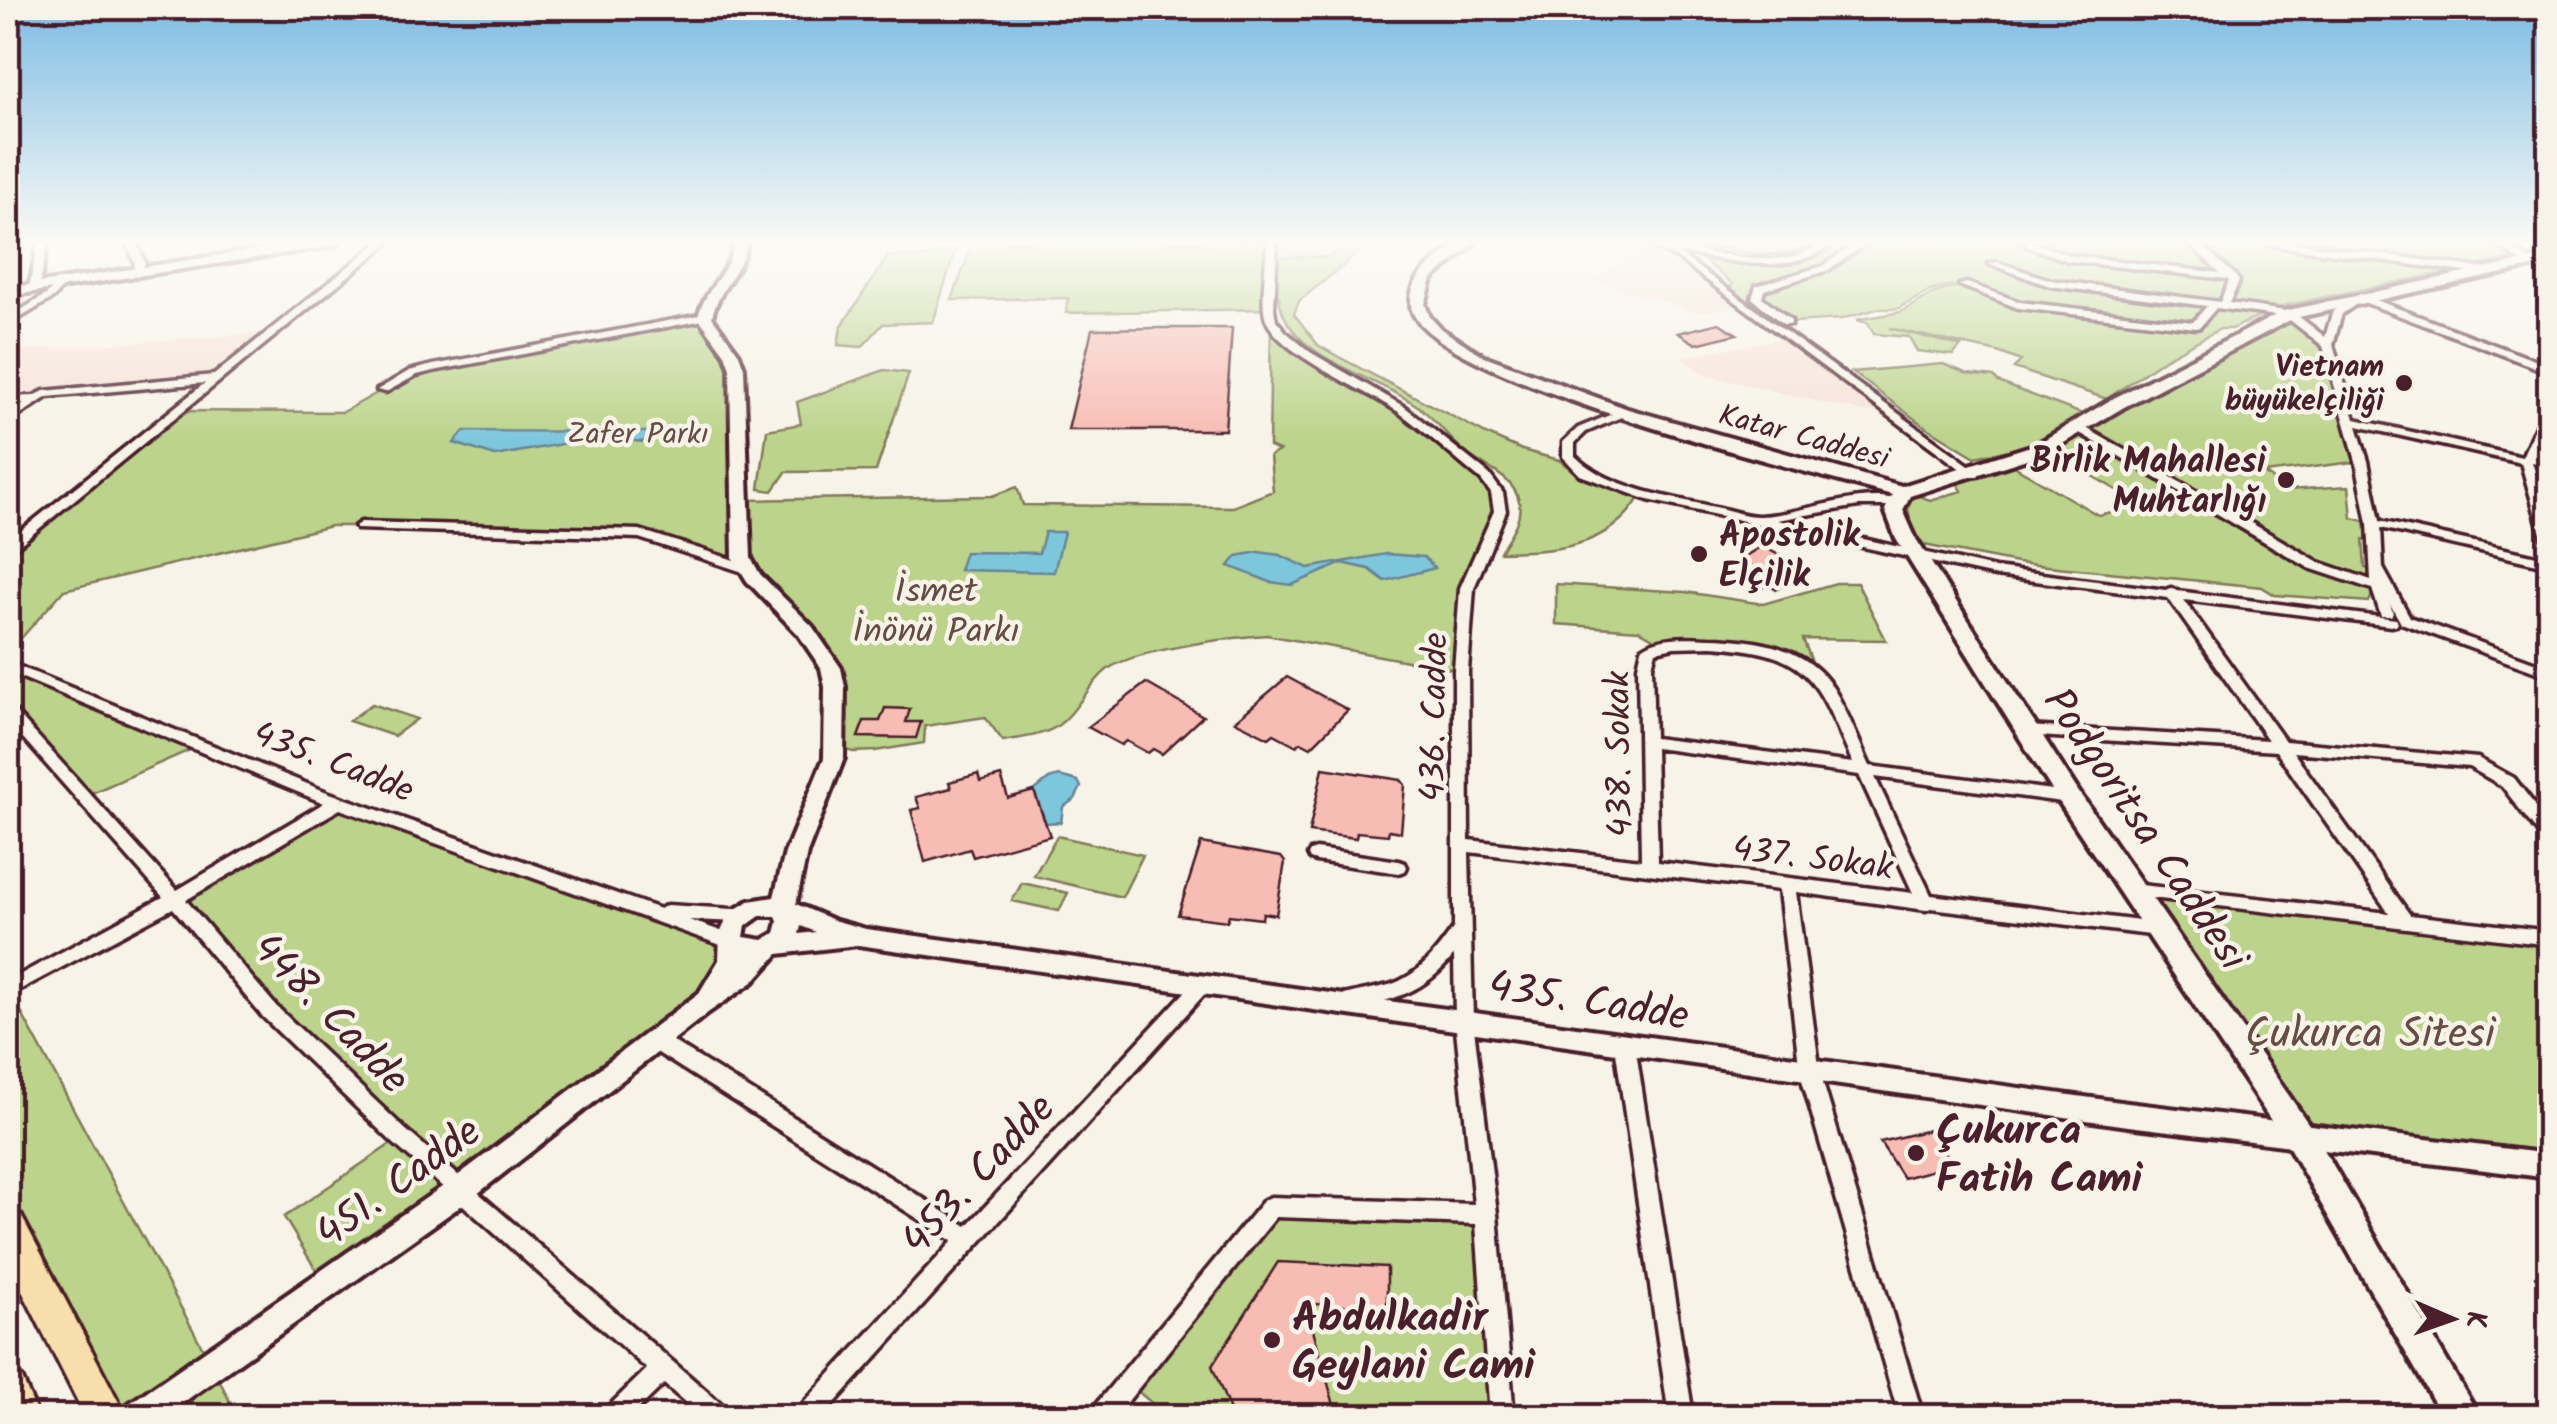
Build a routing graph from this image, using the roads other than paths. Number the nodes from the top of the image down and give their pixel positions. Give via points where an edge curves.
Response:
1 (30, 308) edge
2 (305, 308) edge
3 (705, 308) edge
4 (1269, 308) edge
5 (1419, 308) edge
6 (1751, 308) edge
7 (1770, 308) edge
8 (2049, 308) edge
9 (2214, 308) edge
10 (2245, 308) edge
11 (2311, 308) edge
12 (2345, 308) edge
13 (2390, 308) edge
14 (2288, 314) junction
15 (704, 317) junction
16 (8, 322) edge
17 (1787, 322) dead end
18 (2328, 345) junction
19 (2550, 370) edge
20 (221, 378) junction
21 (382, 390) dead end
22 (36, 399) junction
23 (8, 400) edge
24 (2550, 407) edge
25 (1622, 413) junction
26 (8, 420) edge
27 (2350, 421) junction
28 (2546, 422) edge
29 (2077, 427) junction
30 (2527, 459) junction
31 (2550, 463) edge
32 (1974, 472) junction
33 (1899, 498) junction
34 (1760, 521) junction
35 (2374, 522) junction
36 (360, 526) dead end
37 (2550, 544) edge
38 (8, 547) edge
39 (1918, 556) junction
40 (2550, 563) edge
41 (748, 569) junction
42 (2380, 572) junction
43 (2378, 588) junction
44 (2171, 592) junction
45 (2395, 619) junction
46 (8, 668) edge
47 (2550, 673) edge
48 (8, 712) edge
49 (2027, 731) junction
50 (1647, 742) junction
51 (2278, 746) junction
52 (1864, 770) junction
53 (2069, 797) junction
54 (339, 802) junction
55 (2550, 836) edge
56 (1461, 845) junction
57 (796, 852) junction
58 (1316, 855) dead end
59 (1399, 868) dead end
60 (1650, 869) junction
61 (1787, 886) junction
62 (2132, 890) junction
63 (173, 900) junction
64 (1926, 904) junction
65 (638, 910) junction
66 (784, 910) junction
67 (745, 913) junction
68 (2404, 920) junction
69 (2158, 928) junction
70 (1462, 930) junction
71 (866, 938) junction
72 (2550, 938) edge
73 (733, 943) junction
74 (772, 947) junction
75 (1204, 983) junction
76 (8, 989) edge
77 (1342, 1002) junction
78 (700, 1005) junction
79 (1464, 1020) junction
80 (654, 1040) junction
81 (1625, 1045) junction
82 (1810, 1072) junction
83 (2301, 1139) junction
84 (2550, 1166) edge
85 (462, 1190) junction
86 (1486, 1214) junction
87 (8, 1227) edge
88 (968, 1238) junction
89 (664, 1368) junction
90 (8, 1392) edge
91 (18, 1416) edge
92 (106, 1416) edge
93 (138, 1416) edge
94 (615, 1416) edge
95 (718, 1416) edge
96 (808, 1416) edge
97 (1101, 1416) edge
98 (1502, 1416) edge
99 (1681, 1416) edge
100 (1911, 1416) edge
101 (2462, 1416) edge

1 - 16 street
2 - 20 street
3 - 15 street
4 - 56 street, 436. Cadde via 1282,334 1402,409 1485,477 1500,502 1466,588
5 - 25 main road, Katar Caddesi via 1423,319 1478,359
6 - 32 street
7 - 17 street
8 - 9 street via 2196,325
10 - 14 street
11 - 14 main road, Katar Caddesi
12 - 18 street
13 - 19 street
14 - 18 street
14 - 29 main road, Katar Caddesi
15 - 21 street via 433,368
15 - 41 street via 737,368 742,558
18 - 27 street
20 - 22 street
20 - 38 street
22 - 23 street
22 - 26 street
24 - 28 street
25 - 33 main road, Katar Caddesi
25 - 34 street via 1569,442 1574,465 1648,496
27 - 30 street
27 - 35 street
28 - 30 street
29 - 32 main road, Katar Caddesi via 2043,448
29 - 43 street via 2314,565
30 - 31 street
30 - 37 street
32 - 33 main road, Katar Caddesi
33 - 34 street
33 - 39 main road, Podgoritsa Caddesi via 1894,510
34 - 39 street
35 - 40 street
35 - 42 street
36 - 41 street via 640,534
39 - 44 street
39 - 49 main road, Podgoritsa Caddesi
41 - 57 street via 806,630 831,668 835,687 834,758
42 - 43 street
42 - 45 street
43 - 45 street
44 - 45 street
44 - 51 street
45 - 47 street
46 - 54 street, 435. Cadde
48 - 63 street, 448. Cadde
49 - 51 street
49 - 53 main road, Podgoritsa Caddesi
50 - 52 street
50 - 52 street, 438. Sokak via 1644,666 1650,648 1669,641 1764,648 1820,680
50 - 60 street, 438. Sokak
51 - 55 street via 2472,762 2508,782
51 - 68 street
52 - 53 street
52 - 64 street, 438. Sokak
53 - 62 main road, Podgoritsa Caddesi
54 - 63 street
54 - 65 street, 435. Cadde
56 - 60 street, 437. Sokak
56 - 70 street, 436. Cadde
57 - 66 street
57 - 67 street
58 - 59 street
60 - 61 street, 437. Sokak
61 - 64 street, 437. Sokak
61 - 82 street
62 - 68 street
62 - 69 main road, Podgoritsa Caddesi
63 - 76 street
63 - 85 street, 448. Cadde via 270,1011
64 - 69 street, 437. Sokak
65 - 67 street
65 - 73 street, 435. Cadde
66 - 67 street via 762,906
66 - 71 street
66 - 74 street via 790,930
67 - 73 street via 732,928
68 - 72 street
69 - 83 main road, Podgoritsa Caddesi
70 - 77 street via 1438,966 1414,984
70 - 79 street, 436. Cadde
71 - 74 street
71 - 75 street, 435. Cadde
73 - 74 street via 745,951
73 - 78 street via 725,975
74 - 78 street, 451. Cadde
75 - 77 street, 435. Cadde
75 - 88 street, 453. Cadde
77 - 79 street, 435. Cadde
78 - 80 street, 451. Cadde
79 - 81 street, 435. Cadde
79 - 86 street, 436. Cadde
80 - 85 street, 451. Cadde
80 - 88 street
81 - 82 street, 435. Cadde
81 - 99 street
82 - 83 street, 435. Cadde
82 - 100 street
83 - 84 street, 435. Cadde
83 - 101 main road, Podgoritsa Caddesi
85 - 89 street, 448. Cadde
85 - 93 street, 451. Cadde
86 - 97 street via 1272,1207
86 - 98 street, 436. Cadde
87 - 92 main road
88 - 96 street, 453. Cadde
89 - 94 street
89 - 95 street, 448. Cadde
90 - 91 main road

